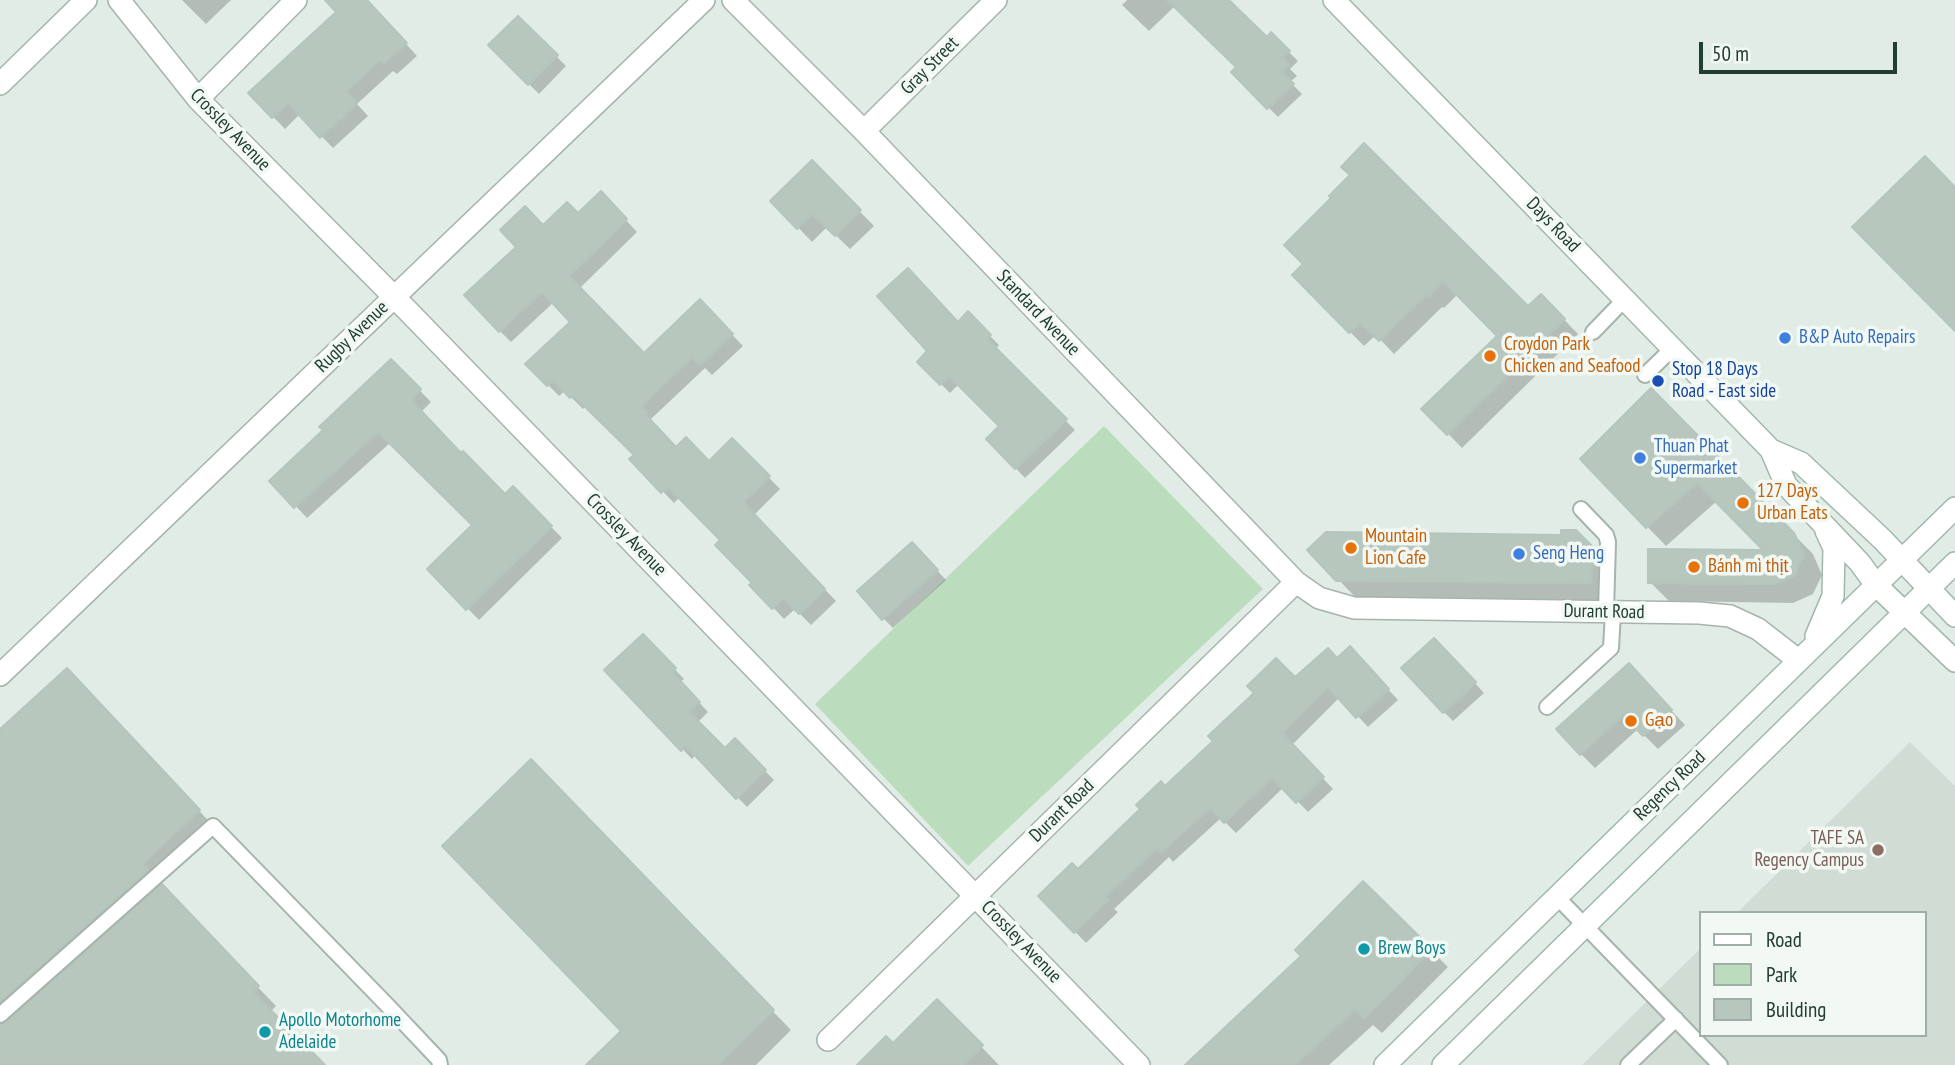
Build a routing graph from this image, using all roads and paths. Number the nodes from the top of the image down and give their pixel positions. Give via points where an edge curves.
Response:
1 (86, 0) edge
2 (119, 0) edge
3 (296, 0) edge
4 (704, 0) edge
5 (733, 0) edge
6 (996, 0) edge
7 (1334, 0) edge
8 (0, 84) edge
9 (198, 99) junction
10 (864, 131) junction
11 (393, 297) junction
12 (1625, 299) junction
13 (1593, 331) dead end
14 (1673, 348) junction
15 (1645, 375) dead end
16 (1771, 450) junction
17 (1955, 508) edge
18 (1581, 509) dead end
19 (1823, 524) junction
20 (1901, 560) junction
21 (1955, 563) edge
22 (1296, 582) junction
23 (1876, 585) junction
24 (1929, 589) junction
25 (1354, 608) joint
26 (1905, 611) junction
27 (1609, 612) junction
28 (1955, 616) edge
29 (1804, 654) junction
30 (1955, 661) edge
31 (0, 675) edge
32 (1546, 707) dead end
33 (976, 895) junction
34 (1557, 897) junction
35 (1586, 926) junction
36 (0, 1016) edge
37 (1676, 1019) junction
38 (828, 1040) dead end
39 (440, 1065) edge
40 (1139, 1065) edge
41 (1385, 1065) edge
42 (1443, 1065) edge
43 (1628, 1065) edge
44 (1720, 1065) edge

1 - 8 street
2 - 9 street, Crossley Avenue
3 - 9 street
4 - 11 street, Rugby Avenue
5 - 10 street, Standard Avenue
6 - 10 street, Gray Street
7 - 12 street, Days Road
9 - 11 street, Crossley Avenue
10 - 22 street, Standard Avenue
11 - 31 street, Rugby Avenue
11 - 33 street, Crossley Avenue
12 - 13 lane
12 - 14 street, Days Road
14 - 15 lane
14 - 16 street, Days Road
16 - 19 street, Days Road via 1786,485
16 - 20 street, Days Road via 1801,463
17 - 20 street, Regency Road
18 - 27 lane via 1608,542
19 - 23 street, Days Road
19 - 29 street via 1834,548 1833,596
20 - 23 street, Regency Road
20 - 24 street, Days Road
21 - 24 street, Regency Road
22 - 25 street, Standard Avenue via 1319,598
22 - 33 street, Durant Road
23 - 26 street, Days Road
23 - 29 street, Regency Road
24 - 26 street, Regency Road
24 - 28 street, Days Road
25 - 27 street, Durant Road
26 - 30 street, Days Road
26 - 35 street, Regency Road
27 - 29 street, Durant Road via 1730,616
27 - 32 lane via 1611,648
29 - 34 street, Regency Road
33 - 38 street, Durant Road
33 - 40 street, Crossley Avenue
34 - 35 lane
34 - 41 street, Regency Road
35 - 37 lane
35 - 42 street, Regency Road
36 - 39 lane via 213,826
37 - 43 lane
37 - 44 lane

